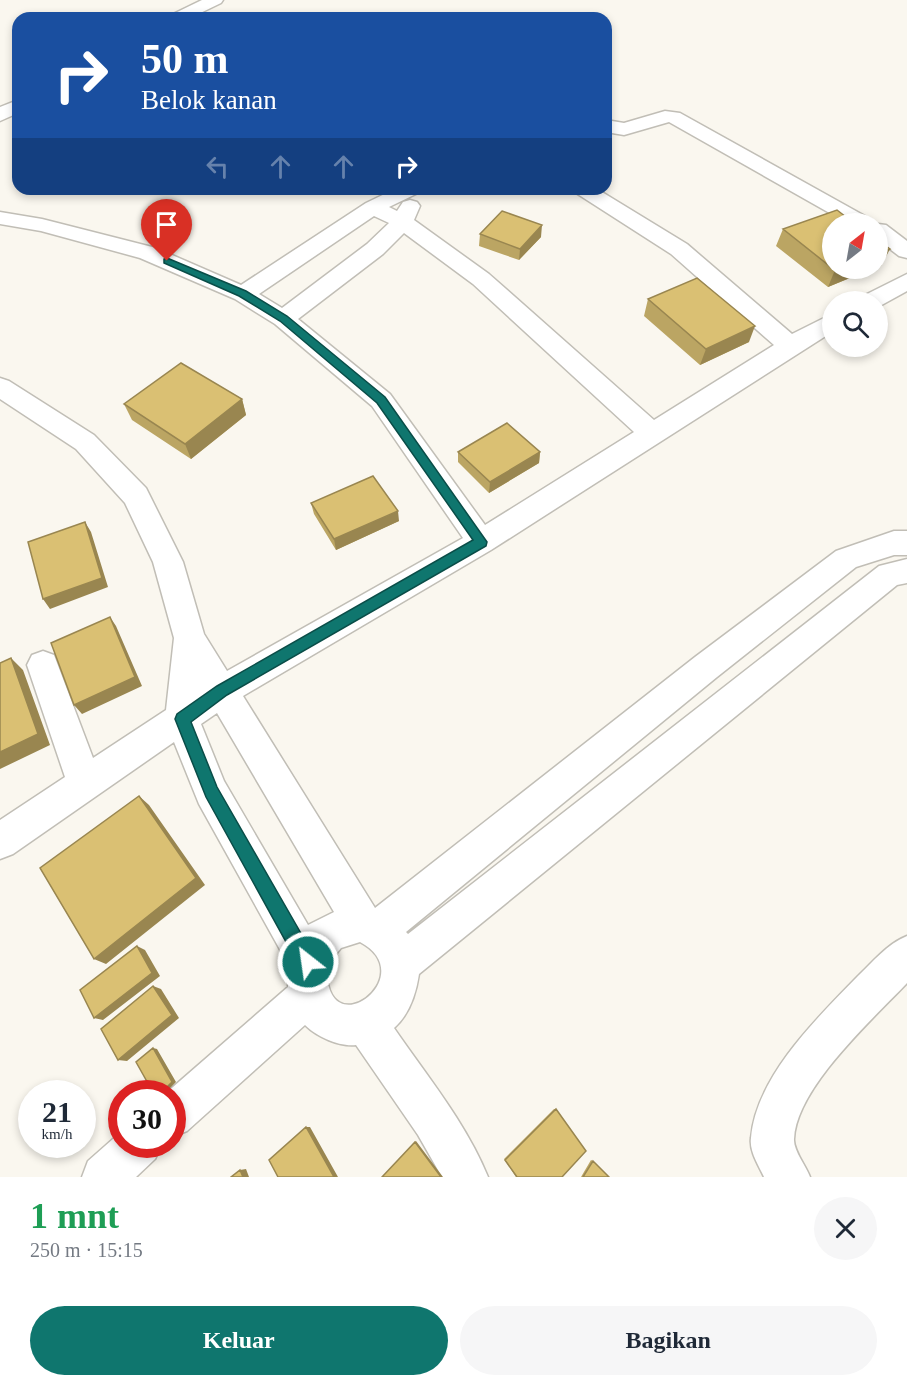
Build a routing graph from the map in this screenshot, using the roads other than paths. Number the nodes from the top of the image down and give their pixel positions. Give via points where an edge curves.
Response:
1 (215, 0) edge
2 (190, 12) edge
3 (612, 128) edge
4 (398, 195) edge
5 (414, 195) edge
6 (593, 195) edge
7 (373, 207) junction
8 (845, 213) edge
9 (0, 218) edge
10 (403, 222) junction
11 (888, 238) edge
12 (907, 252) edge
13 (907, 281) edge
14 (888, 292) edge
15 (243, 294) junction
16 (284, 319) junction
17 (822, 328) edge
18 (790, 346) junction
19 (0, 387) edge
20 (653, 434) junction
21 (481, 542) junction
22 (907, 543) edge
23 (907, 571) edge
24 (189, 638) junction
25 (43, 665) dead end
26 (706, 667) junction
27 (222, 691) junction
28 (733, 701) junction
29 (182, 719) junction
30 (85, 784) junction
31 (0, 842) edge
32 (370, 926) junction
33 (907, 955) edge
34 (401, 964) junction
35 (308, 979) junction
36 (366, 1024) junction
37 (186, 1102) edge
38 (125, 1158) edge
39 (104, 1177) edge
40 (466, 1177) edge
41 (788, 1177) edge

1 - 2 street
3 - 8 street via 633,129 665,116 673,117
4 - 7 street
5 - 10 street
6 - 18 street via 679,249
7 - 10 street
7 - 15 street
9 - 15 street via 148,253
10 - 16 street via 375,249
10 - 20 street via 480,279
11 - 12 street
13 - 14 street
15 - 16 street
16 - 21 street via 381,400
17 - 18 street
18 - 20 street
19 - 24 street via 85,442 136,496 168,562
20 - 21 street
21 - 27 street
22 - 26 street via 894,543 846,559
23 - 28 street via 889,575
24 - 27 street
24 - 29 street
25 - 30 street
26 - 28 street
26 - 32 street
27 - 29 street
27 - 32 street via 278,788
28 - 34 street
29 - 30 street
29 - 35 street via 211,792
30 - 31 street
32 - 34 street via 392,941
32 - 35 street via 346,924 329,932 318,944
33 - 41 street via 819,1048 777,1110 772,1140
34 - 36 street via 399,988 386,1010
35 - 36 street via 322,1015 343,1026
35 - 37 street
36 - 40 street via 433,1120
38 - 39 street

